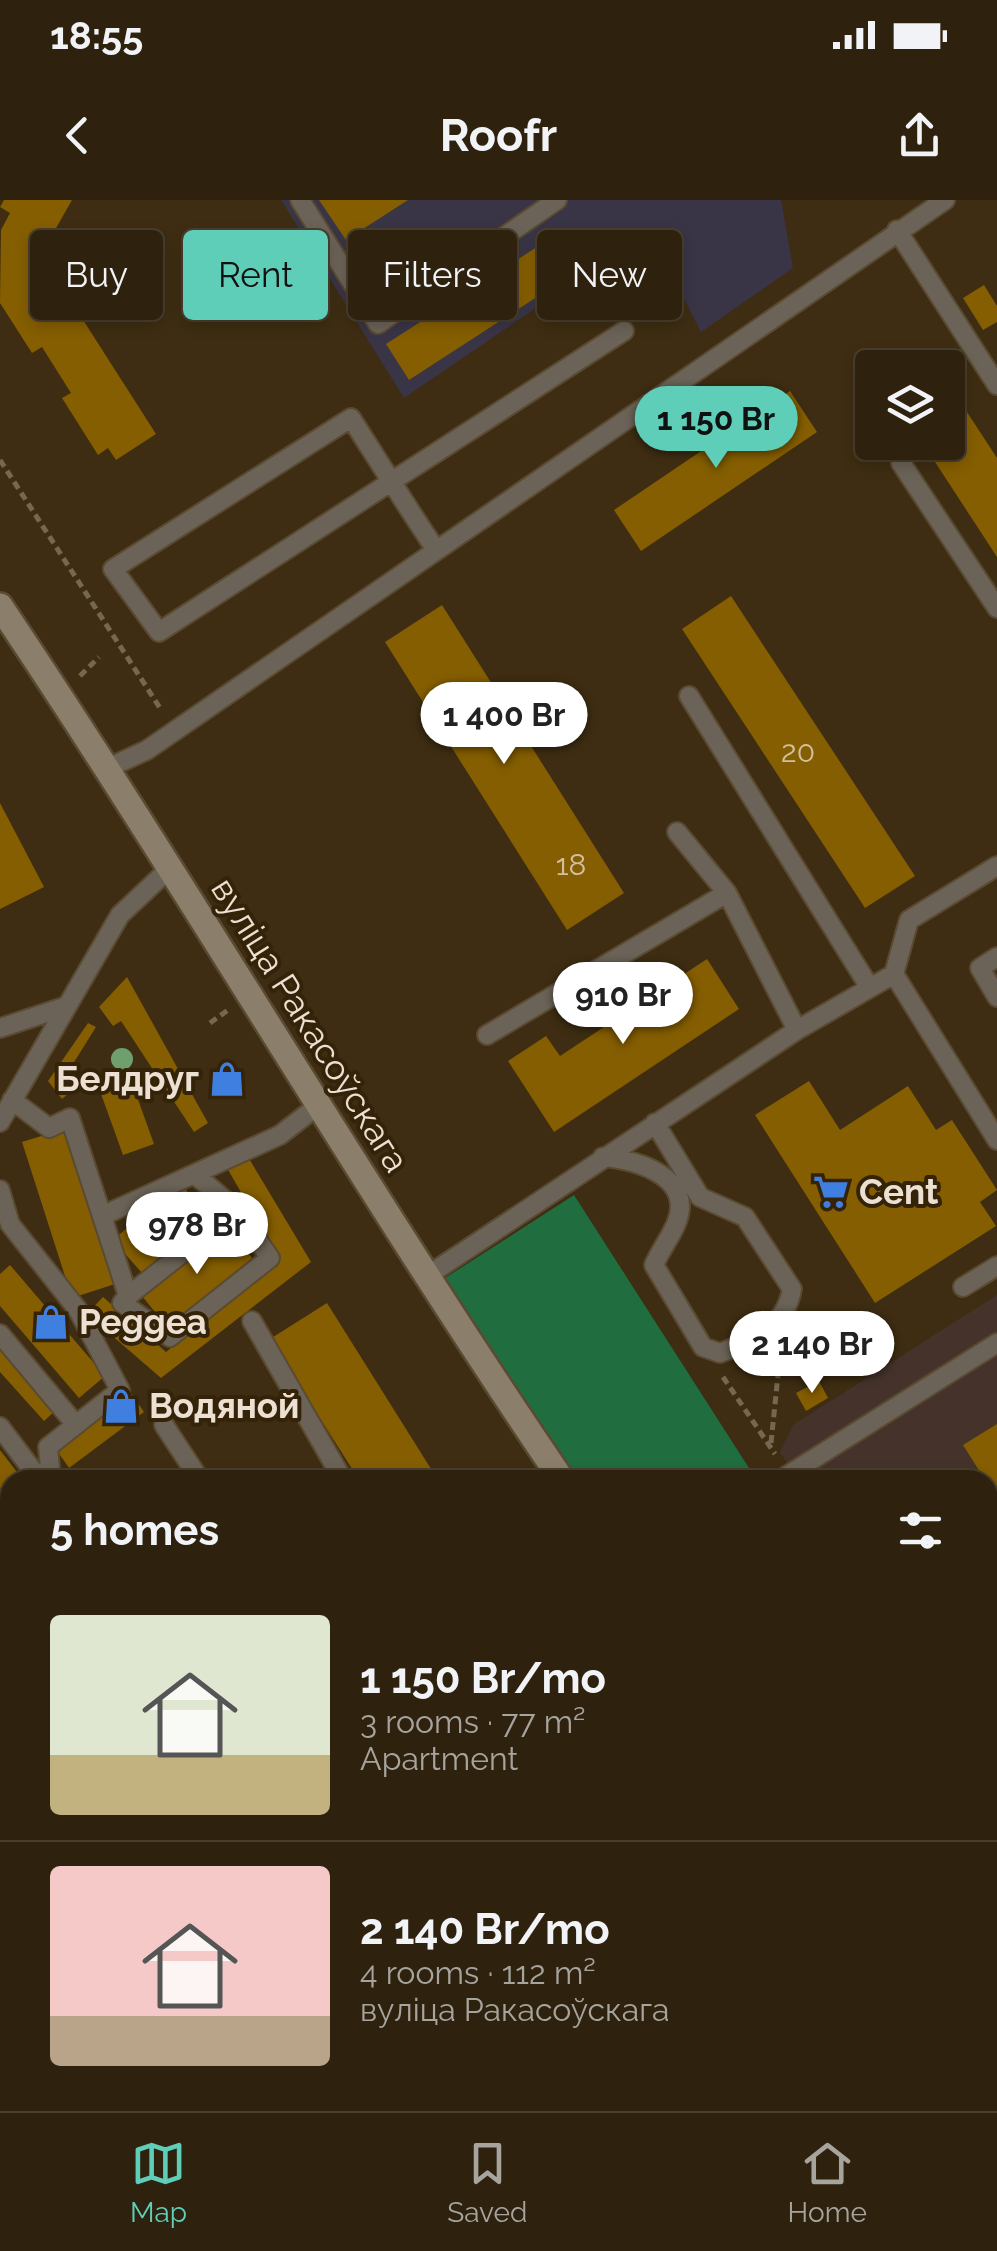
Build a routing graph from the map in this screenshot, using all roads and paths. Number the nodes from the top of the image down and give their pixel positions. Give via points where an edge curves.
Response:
1 (300, 200) edge
2 (557, 200) edge
3 (945, 200) edge
4 (897, 230) junction
5 (624, 331) dead end
6 (997, 385) edge
7 (0, 460) edge
8 (901, 463) dead end
9 (391, 482) junction
10 (436, 550) junction
11 (0, 606) edge
12 (997, 608) edge
13 (689, 696) dead end
14 (160, 708) dead end
15 (108, 768) junction
16 (677, 832) dead end
17 (171, 867) junction
18 (996, 870) edge
19 (727, 893) junction
20 (997, 957) edge
21 (894, 974) junction
22 (870, 988) junction
23 (997, 997) edge
24 (64, 1007) junction
25 (0, 1028) edge
26 (797, 1030) junction
27 (487, 1035) dead end
28 (12, 1100) junction
29 (320, 1104) junction
30 (0, 1122) edge
31 (655, 1123) junction
32 (997, 1140) edge
33 (603, 1158) junction
34 (194, 1174) junction
35 (0, 1190) edge
36 (237, 1210) junction
37 (104, 1216) junction
38 (10, 1224) junction
39 (0, 1242) edge
40 (997, 1266) edge
41 (424, 1278) junction
42 (963, 1287) dead end
43 (128, 1296) junction
44 (252, 1320) dead end
45 (0, 1334) edge
46 (835, 1335) dead end
47 (997, 1343) edge
48 (720, 1352) junction
49 (76, 1425) junction
50 (164, 1425) dead end
51 (0, 1427) edge
52 (771, 1446) junction
53 (32, 1470) edge
54 (48, 1470) edge
55 (193, 1470) edge
56 (336, 1470) edge
57 (555, 1470) edge
58 (780, 1470) edge
59 (796, 1470) edge
60 (0, 1749) edge
61 (0, 1782) edge

1 - 2 lane via 378,324
3 - 4 lane
4 - 6 lane
4 - 10 lane
5 - 9 lane
7 - 14 path
8 - 12 lane
9 - 9 lane via 159,632 113,569 350,418
9 - 10 lane
10 - 15 lane via 147,750
11 - 15 main road, вуліца Ракасоўскага
13 - 22 lane
15 - 17 main road, вуліца Ракасоўскага
16 - 19 lane
17 - 24 lane via 120,915
17 - 29 main road, вуліца Ракасоўскага
18 - 21 lane via 910,920
19 - 26 lane
19 - 27 lane
20 - 23 lane via 980,968
21 - 22 lane
21 - 32 lane
22 - 26 lane
24 - 25 lane
24 - 28 lane
26 - 31 lane
28 - 30 lane
28 - 37 lane via 49,1128 70,1118
29 - 34 lane via 280,1134
29 - 41 main road, вуліца Ракасоўскага
31 - 33 lane
31 - 48 lane via 700,1197 745,1217 792,1289 788,1312 771,1329
33 - 41 lane
33 - 48 lane via 634,1160 671,1182 680,1204 654,1266 703,1347
34 - 36 lane
34 - 37 lane
35 - 38 lane
36 - 43 lane
36 - 43 lane via 270,1258 170,1337 122,1303
37 - 43 lane
38 - 39 lane
38 - 49 lane via 78,1310 120,1390
40 - 42 lane
41 - 57 main road, вуліца Ракасоўскага
44 - 56 lane
45 - 49 lane
46 - 52 path via 778,1376
47 - 59 lane
48 - 52 path via 723,1378
49 - 54 lane via 48,1447
50 - 55 lane
51 - 53 lane
52 - 58 path
60 - 61 lane

